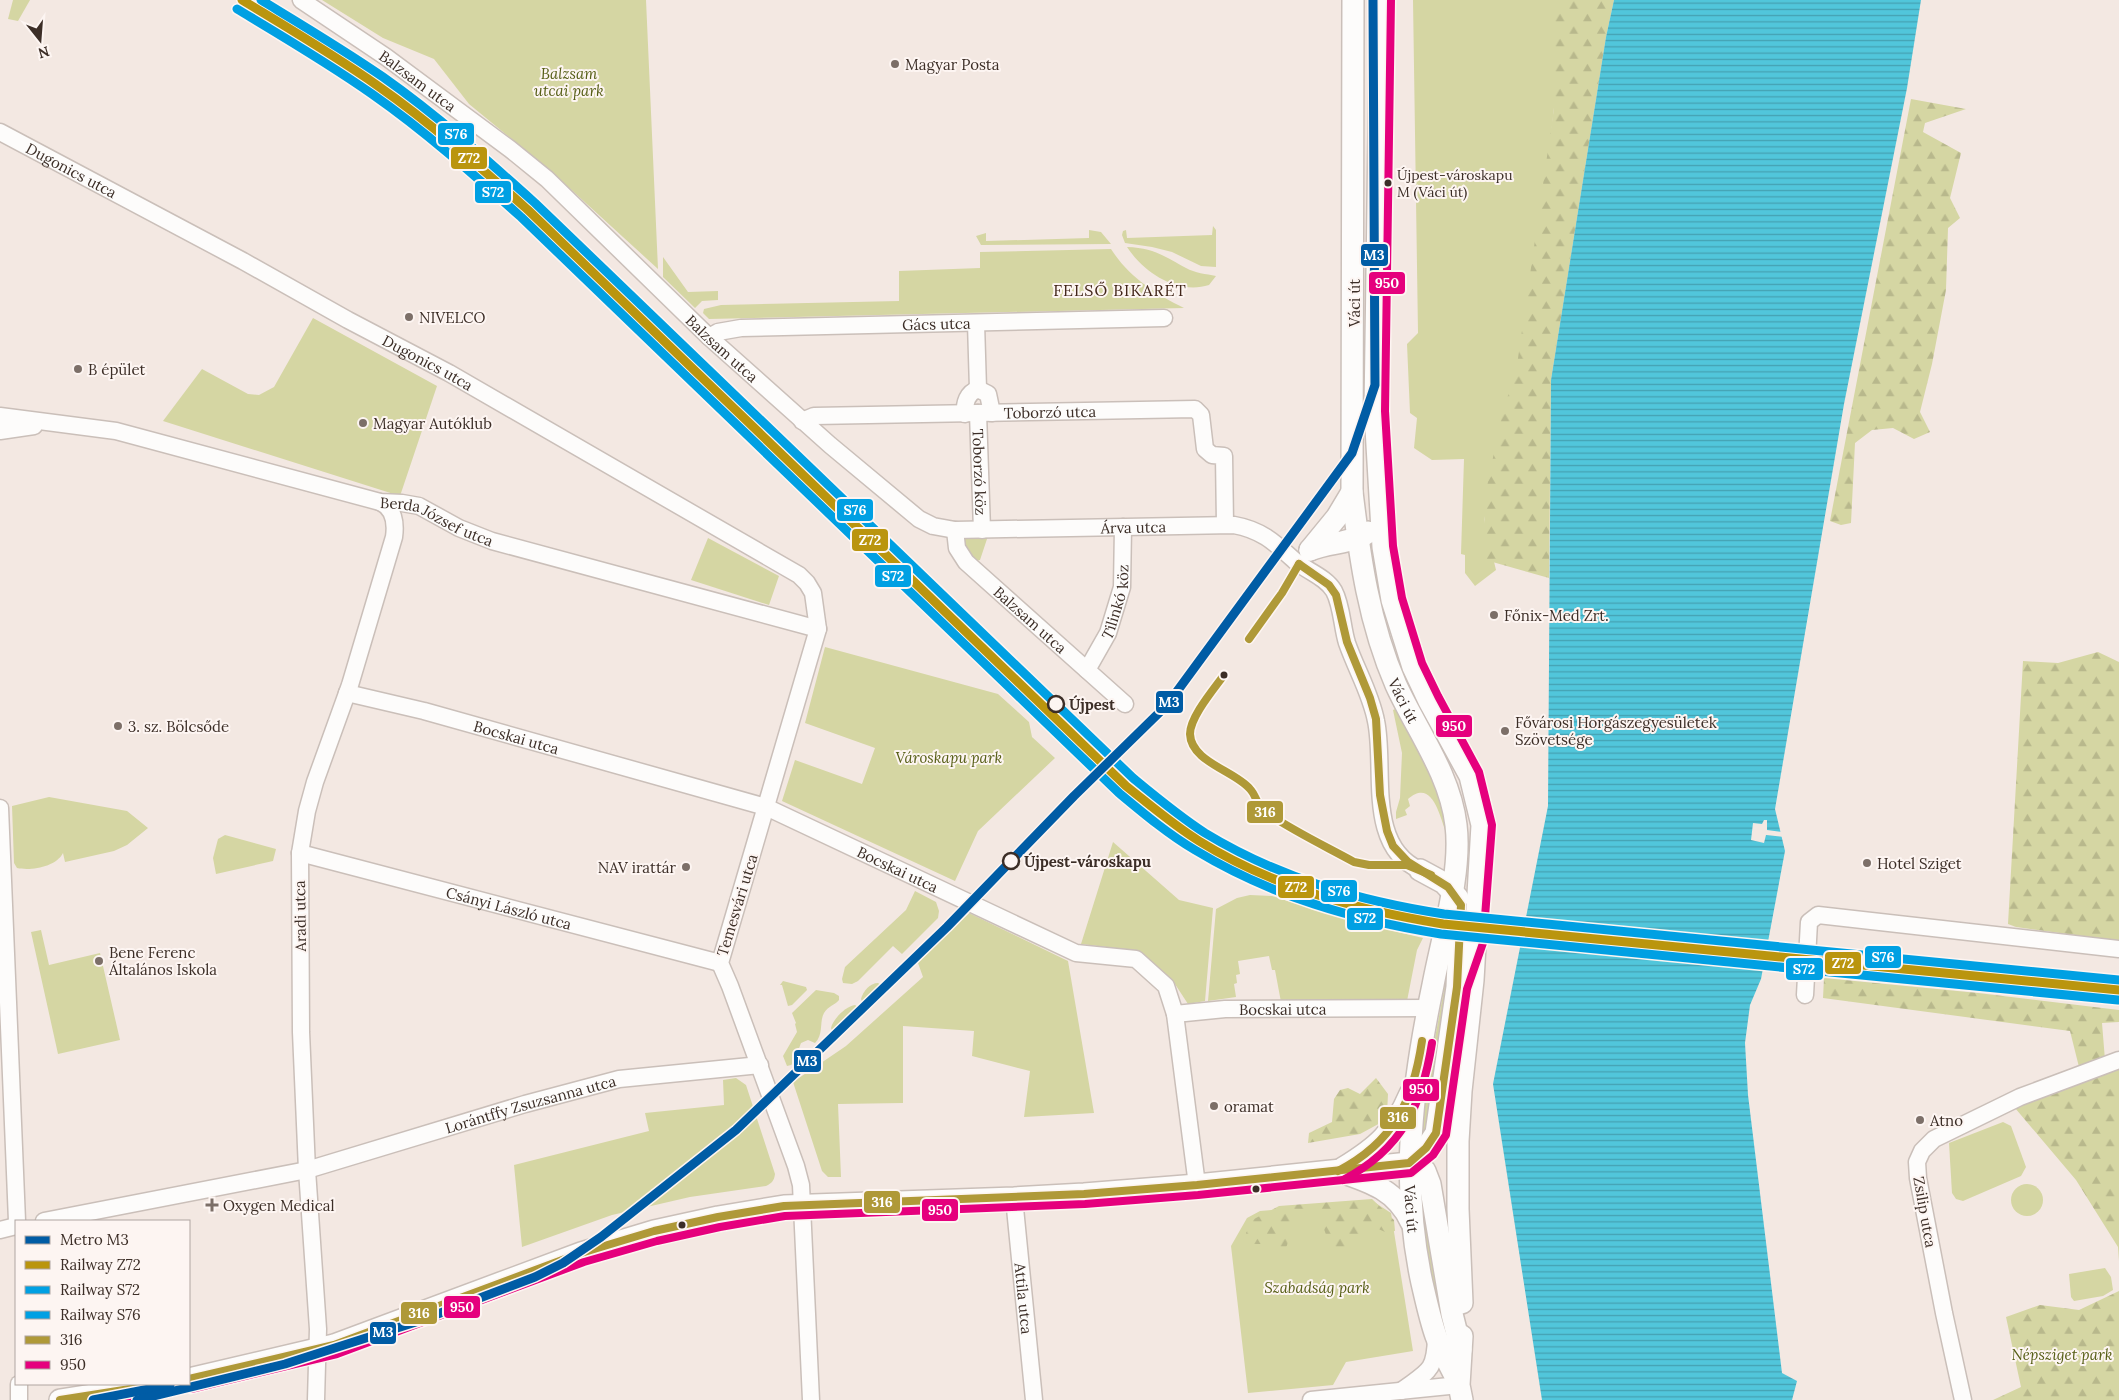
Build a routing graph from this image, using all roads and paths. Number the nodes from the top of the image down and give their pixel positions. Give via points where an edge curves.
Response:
1 (301, 0) edge
2 (1353, 0) edge
3 (1381, 0) edge
4 (0, 132) edge
5 (1164, 318) dead end
6 (976, 323) junction
7 (709, 336) junction
8 (978, 389) junction
9 (978, 413) junction
10 (0, 416) edge
11 (839, 416) junction
12 (802, 420) junction
13 (54, 423) junction
14 (0, 431) edge
15 (830, 445) junction
16 (1352, 492) junction
17 (380, 502) junction
18 (1380, 514) junction
19 (1225, 524) junction
20 (1123, 527) junction
21 (955, 530) junction
22 (982, 530) junction
23 (1358, 539) junction
24 (1304, 557) junction
25 (818, 629) junction
26 (1087, 670) junction
27 (347, 693) junction
28 (1125, 704) dead end
29 (0, 808) edge
30 (766, 808) junction
31 (1456, 847) junction
32 (300, 853) junction
33 (1417, 868) junction
34 (1452, 891) junction
35 (1474, 941) junction
36 (2119, 949) edge
37 (720, 963) junction
38 (1458, 987) junction
39 (1806, 995) dead end
40 (1428, 1008) junction
41 (1175, 1014) junction
42 (4, 1032) edge
43 (1448, 1055) junction
44 (2119, 1060) edge
45 (760, 1065) junction
46 (1415, 1081) junction
47 (1458, 1141) junction
48 (1409, 1163) junction
49 (307, 1170) junction
50 (1339, 1171) junction
51 (1196, 1185) junction
52 (1014, 1198) junction
53 (803, 1205) junction
54 (17, 1220) edge
55 (49, 1220) edge
56 (15, 1226) edge
57 (1413, 1226) junction
58 (0, 1230) edge
59 (1436, 1335) junction
60 (317, 1350) junction
61 (1461, 1350) junction
62 (190, 1379) edge
63 (19, 1385) edge
64 (156, 1385) edge
65 (1402, 1390) junction
66 (1461, 1392) edge
67 (1332, 1399) edge
68 (19, 1400) edge
69 (60, 1400) edge
70 (316, 1400) edge
71 (811, 1400) edge
72 (1034, 1400) edge
73 (1311, 1400) edge
74 (1963, 1400) edge

1 - 7 street, Balzsam utca via 386,57 540,173
2 - 16 main road, Váci út
3 - 18 main road, Váci út via 1376,403
4 - 25 street, Dugonics utca via 450,373 804,578 813,593
5 - 6 street, Gács utca
6 - 7 street, Gács utca via 741,328
6 - 8 street
7 - 12 street, Balzsam utca
8 - 9 street, Toborzó köz via 988,394
8 - 9 street, Toborzó köz via 967,398
9 - 11 street, Toborzó utca
9 - 19 street, Toborzó utca via 1195,409 1201,415 1205,449 1212,455 1224,456
9 - 22 street, Toborzó köz
10 - 13 street, Berda József utca
11 - 12 street, Toborzó utca
11 - 15 street via 830,428
12 - 15 street, Balzsam utca
13 - 14 street, Berda József utca
13 - 17 street, Berda József utca via 116,431
15 - 21 street, Balzsam utca via 912,515 933,526
16 - 23 main road, Váci út
16 - 24 main road via 1337,517
17 - 25 street, Berda József utca via 419,506 459,528 492,541
17 - 27 street, Aradi utca via 392,513 394,537
18 - 23 main road via 1372,528
18 - 35 main road, Váci út via 1387,576 1399,625 1421,684 1470,776 1478,803 1482,825
19 - 20 street, Árva utca
19 - 24 street, Árva utca via 1263,534
20 - 22 street, Árva utca
20 - 26 street, Tilinkó köz via 1122,587 1108,633
21 - 22 street, Árva utca
21 - 26 street, Balzsam utca via 957,548 966,562
23 - 24 main road via 1328,543
23 - 31 main road, Váci út via 1366,595 1378,638 1396,686 1452,800
24 - 33 street, Árva utca via 1334,592 1347,642 1376,720 1380,795 1387,831 1397,852
25 - 30 street, Temesvári utca
26 - 28 street, Balzsam utca
27 - 30 street, Bocskai utca via 424,711
27 - 32 street, Aradi utca via 313,789
29 - 42 street
30 - 37 street, Temesvári utca
30 - 41 street, Bocskai utca via 1076,953 1136,959 1166,986
31 - 33 main road via 1440,861
31 - 34 main road, Váci út
32 - 37 street, Csányi László utca
32 - 49 street, Aradi utca via 301,1032
33 - 34 main road via 1440,880
34 - 38 main road via 1460,902 1461,910
34 - 40 main road, Váci út
35 - 38 main road
35 - 47 main road, Váci út
36 - 39 street via 1818,915 1810,922
37 - 45 street, Temesvári utca
38 - 43 main road
40 - 41 street, Bocskai utca via 1226,1009
40 - 46 main road, Váci út
41 - 51 street
42 - 54 street
43 - 47 main road
43 - 48 main road via 1436,1133 1426,1148
44 - 74 street, Zsilip utca via 2020,1097 1934,1139 1922,1151 1917,1162 1918,1178
45 - 49 street, Lorántffy Zsuzsanna utca via 619,1079
45 - 53 street, Temesvári utca via 796,1166
46 - 48 main road, Váci út
46 - 50 main road via 1389,1133 1379,1144
47 - 61 main road, Váci út
48 - 50 main road
48 - 57 main road, Váci út
48 - 61 main road via 1425,1170 1430,1184
49 - 55 street, Lorántffy Zsuzsanna utca
49 - 60 street, Aradi utca
50 - 51 main road
50 - 57 main road via 1386,1190 1402,1204
51 - 52 main road
52 - 53 main road
52 - 72 street, Attila utca
53 - 60 main road via 718,1217 654,1231 573,1256
53 - 71 street, Temesvári utca
56 - 58 street
57 - 59 main road, Váci út via 1417,1258
59 - 65 street via 1432,1365
59 - 66 main road, Váci út
60 - 62 main road
60 - 70 street, Aradi utca
61 - 66 main road, Váci út
63 - 68 street
64 - 69 main road
65 - 66 street
65 - 67 street
67 - 73 street

